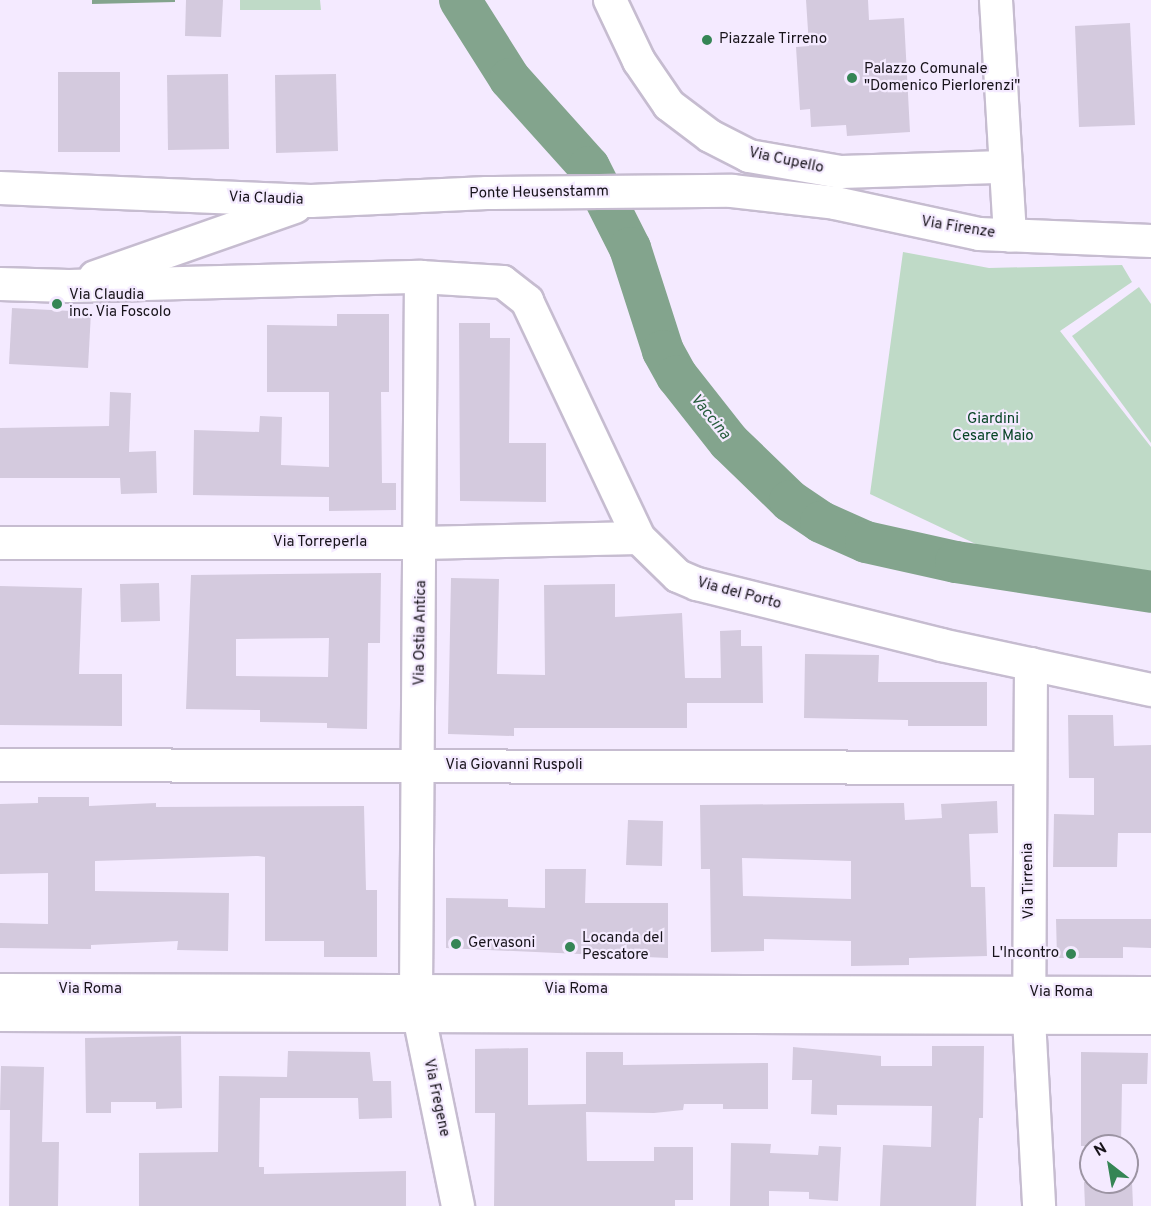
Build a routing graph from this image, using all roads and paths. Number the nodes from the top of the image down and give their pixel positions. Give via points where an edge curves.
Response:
1 (610, 0) edge
2 (996, 0) edge
3 (1004, 166) junction
4 (0, 188) edge
5 (767, 194) joint
6 (311, 201) junction
7 (1010, 236) junction
8 (1151, 241) edge
9 (421, 277) junction
10 (0, 284) edge
11 (69, 286) junction
12 (639, 538) junction
13 (0, 543) edge
14 (422, 543) junction
15 (1031, 664) junction
16 (1151, 690) edge
17 (0, 765) edge
18 (418, 766) junction
19 (1028, 768) junction
20 (0, 990) edge
21 (1151, 993) edge
22 (417, 1003) junction
23 (1030, 1006) junction
24 (0, 1014) edge
25 (1151, 1018) edge
26 (458, 1206) edge
27 (1039, 1206) edge

1 - 3 street, Via Cupello via 639,61 669,105 710,136 749,156 841,172
2 - 3 street
3 - 7 street
4 - 6 street, Via Claudia
5 - 6 street, Ponte Heusenstamm via 487,193
5 - 7 street, Via Firenze
6 - 11 street, Via Claudia
7 - 8 street, Via Firenze
9 - 11 street, Via Claudia
9 - 12 street, Via del Porto via 493,279 514,288 527,301
9 - 14 street, Via Ostia Antica
10 - 11 street, Via Claudia
12 - 14 street, Via Torreperla
12 - 15 street, Via del Porto via 663,565 697,584
13 - 14 street, Via Torreperla
14 - 18 street, Via Ostia Antica
15 - 16 street, Via del Porto
15 - 19 street, Via Tirrenia
17 - 18 street, Via Giovanni Ruspoli
18 - 19 street, Via Giovanni Ruspoli
18 - 22 street, Via Ostia Antica
19 - 23 street, Via Tirrenia
20 - 22 street, Via Roma
21 - 23 street, Via Roma
22 - 23 street, Via Roma
22 - 24 street, Via Roma
22 - 26 street, Via Fregene
23 - 25 street, Via Roma
23 - 27 street, Via Tirrenia

